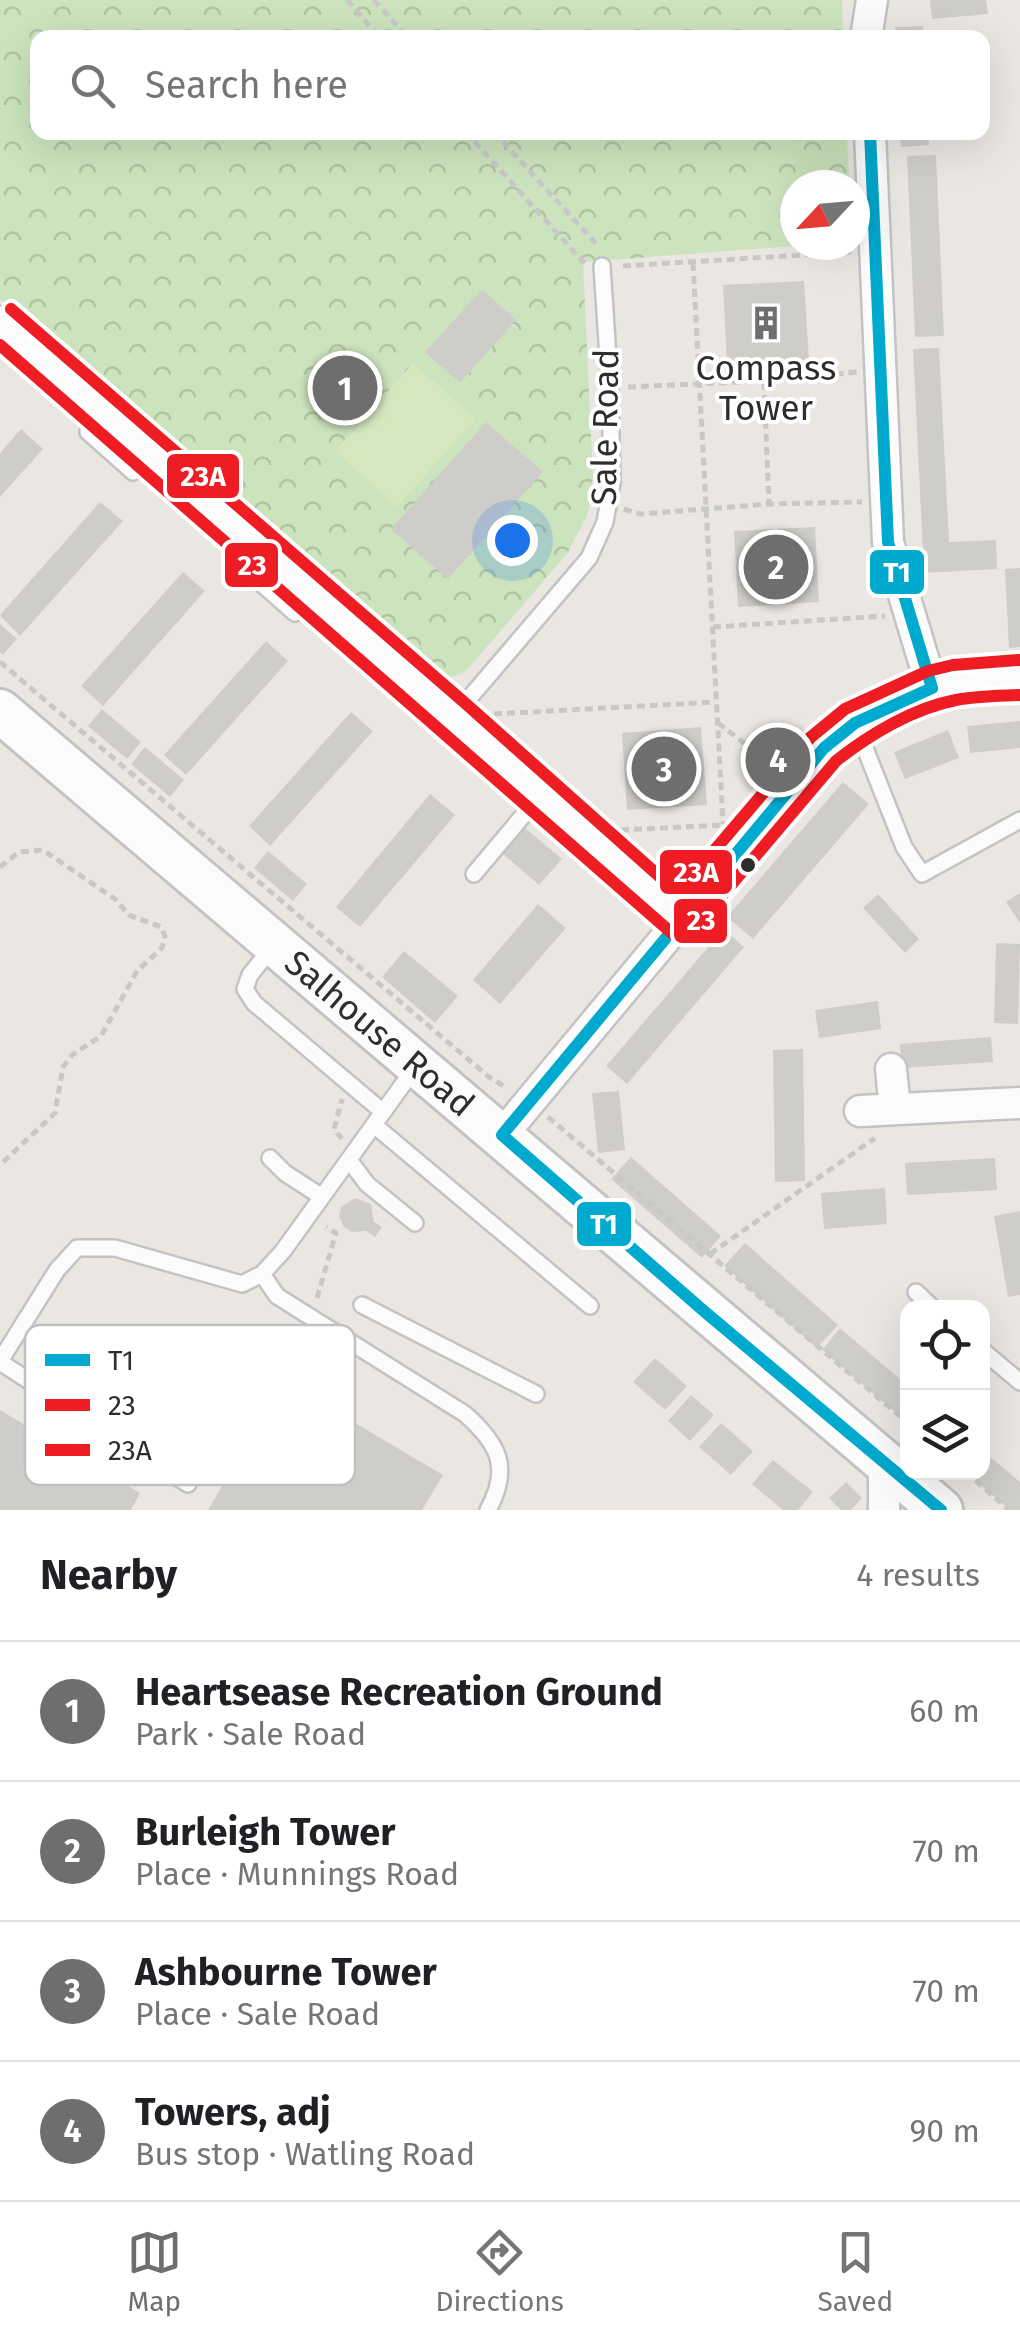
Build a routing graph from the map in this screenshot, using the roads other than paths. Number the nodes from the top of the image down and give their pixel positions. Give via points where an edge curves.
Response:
1 (872, 0) edge
2 (867, 30) edge
3 (870, 140) edge
4 (606, 266) road end
5 (0, 322) edge
6 (1020, 677) edge
7 (932, 688) junction
8 (0, 711) edge
9 (454, 716) junction
10 (855, 723) junction
11 (542, 793) junction
12 (1020, 820) edge
13 (474, 874) dead end
14 (680, 918) junction
15 (274, 944) junction
16 (416, 1066) junction
17 (892, 1068) dead end
18 (1020, 1102) edge
19 (894, 1109) junction
20 (860, 1111) dead end
21 (379, 1118) junction
22 (502, 1135) junction
23 (270, 1158) dead end
24 (349, 1160) junction
25 (322, 1196) junction
26 (415, 1223) dead end
27 (262, 1274) junction
28 (916, 1292) dead end
29 (925, 1300) edge
30 (362, 1304) dead end
31 (590, 1306) dead end
32 (324, 1325) edge
33 (355, 1344) edge
34 (990, 1357) edge
35 (0, 1362) edge
36 (25, 1378) edge
37 (1020, 1382) edge
38 (536, 1394) dead end
39 (884, 1462) junction
40 (488, 1510) edge
41 (884, 1510) edge
42 (941, 1510) edge

1 - 2 street
3 - 7 street via 888,542
4 - 9 lane, Sale Road via 608,505 589,558
5 - 9 street
6 - 7 street
7 - 10 street
8 - 15 street, Salhouse Road
9 - 11 street
10 - 12 lane via 904,847 922,874
10 - 14 street via 733,834
11 - 13 lane
11 - 14 street
14 - 22 street
15 - 16 street, Salhouse Road
15 - 21 lane via 245,989
16 - 21 lane
16 - 22 street, Salhouse Road
17 - 19 street
18 - 19 street
19 - 20 street
21 - 24 lane
21 - 31 lane
22 - 39 street, Salhouse Road
23 - 25 lane
24 - 25 lane
24 - 26 lane
25 - 27 lane
27 - 32 lane via 278,1296
27 - 35 lane via 242,1284 115,1248 77,1248
28 - 29 lane
30 - 38 lane
33 - 40 lane via 490,1436 500,1461 498,1491
34 - 37 lane
35 - 36 lane
39 - 41 street
39 - 42 street, Salhouse Road

